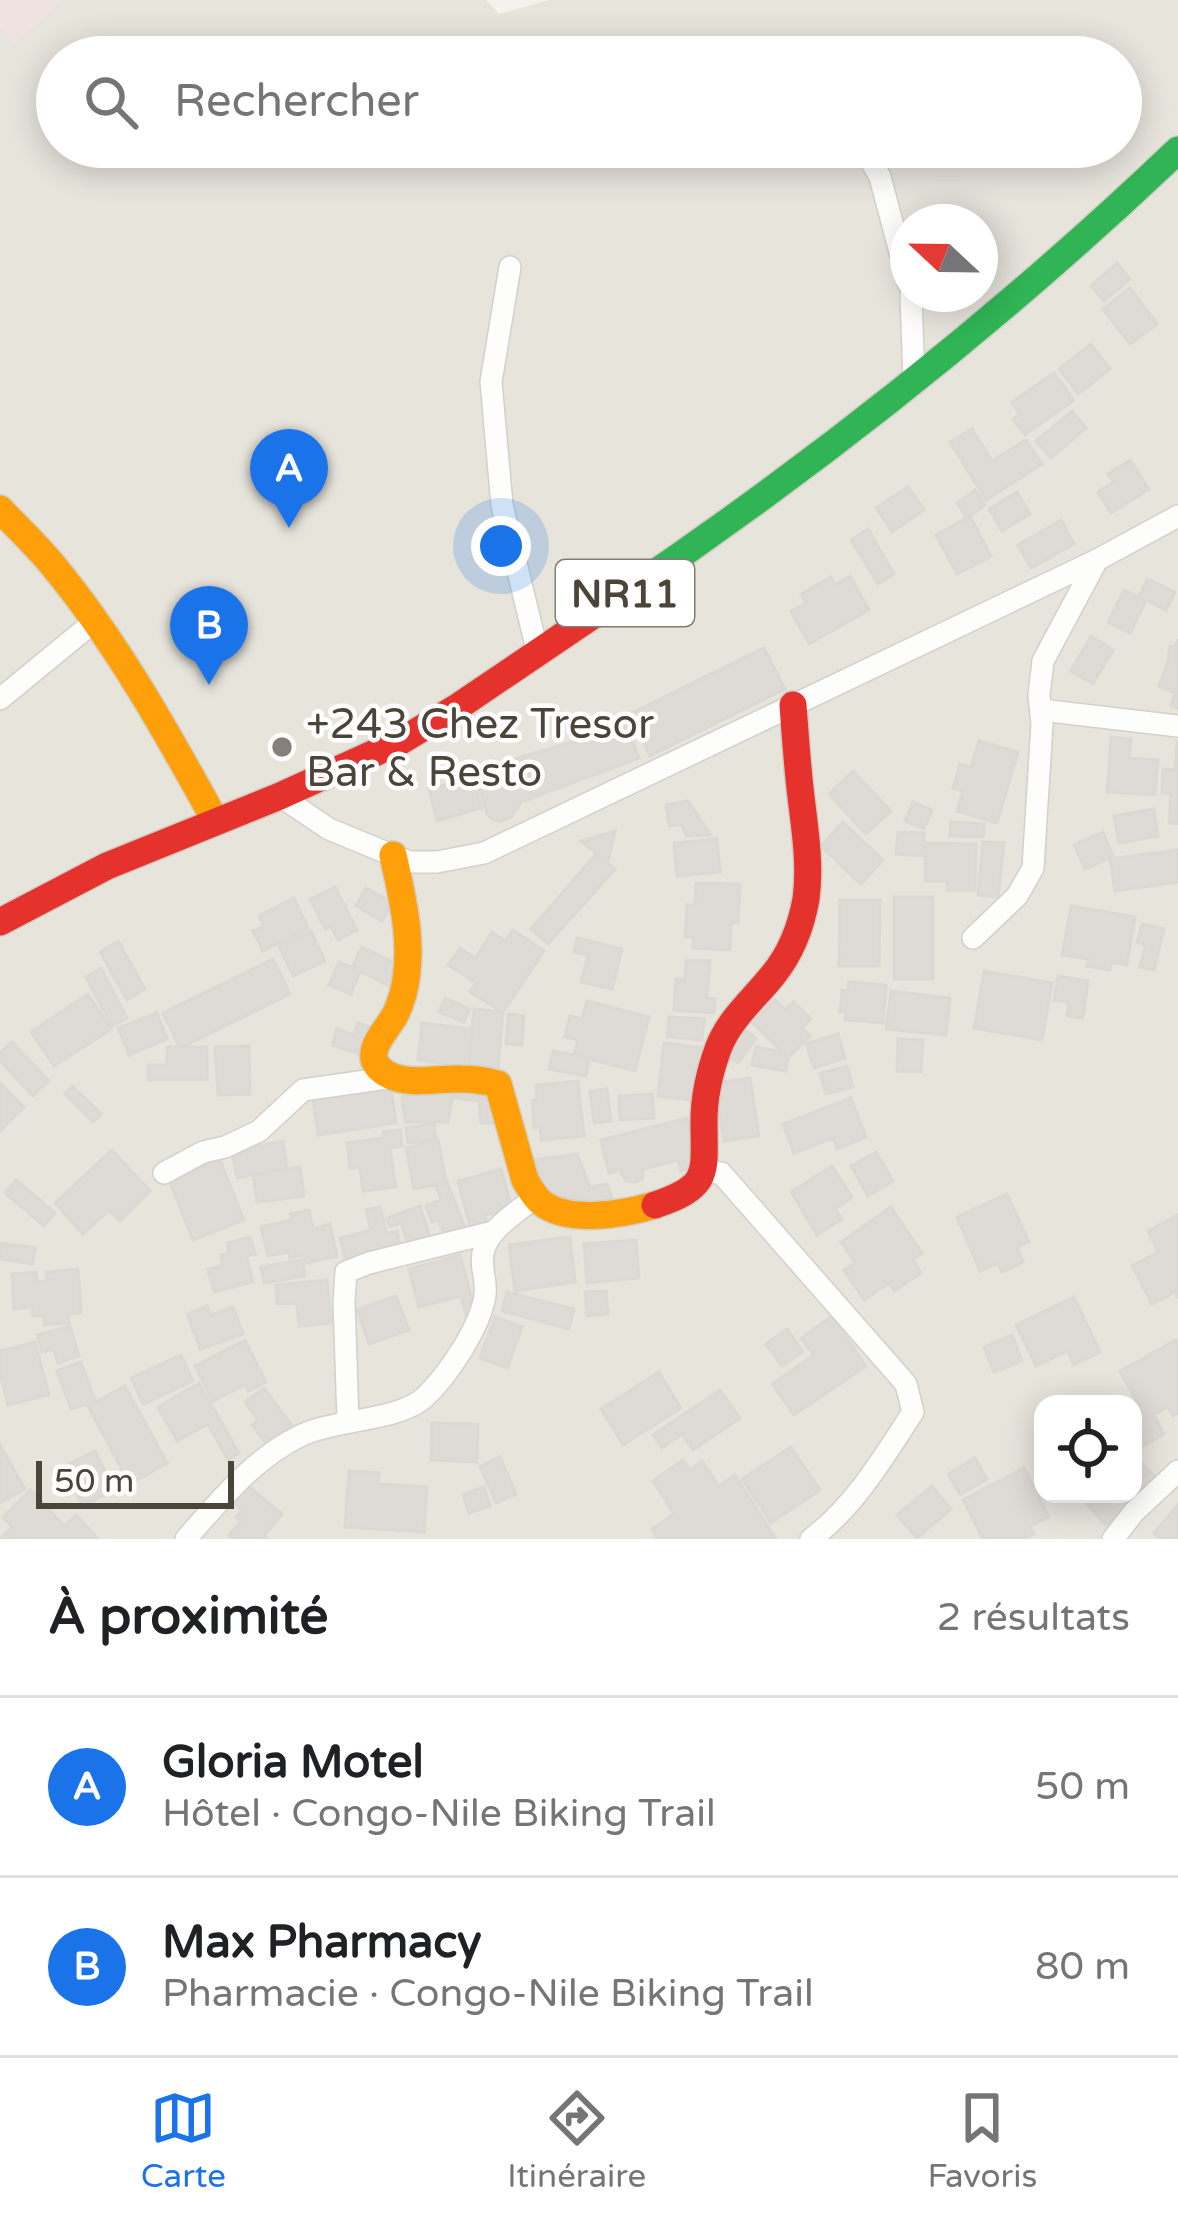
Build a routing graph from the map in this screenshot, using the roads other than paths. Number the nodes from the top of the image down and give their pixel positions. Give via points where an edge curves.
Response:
1 (1178, 150) edge
2 (875, 168) edge
3 (890, 215) edge
4 (510, 267) dead end
5 (911, 312) edge
6 (914, 382) junction
7 (0, 509) edge
8 (1178, 516) edge
9 (1097, 560) junction
10 (95, 621) junction
11 (538, 654) junction
12 (0, 699) edge
13 (793, 705) junction
14 (1041, 710) junction
15 (1178, 726) edge
16 (280, 796) junction
17 (215, 820) junction
18 (393, 855) junction
19 (0, 922) edge
20 (973, 938) dead end
21 (394, 1077) junction
22 (701, 1172) junction
23 (164, 1173) dead end
24 (535, 1197) junction
25 (493, 1232) junction
26 (348, 1421) junction
27 (1178, 1471) edge
28 (186, 1539) edge
29 (811, 1539) edge
30 (1113, 1539) edge

1 - 6 main road, NR11
2 - 3 street
4 - 11 street via 491,382 502,506
5 - 6 street
6 - 11 main road, NR11
7 - 10 main road
8 - 9 street
9 - 13 street
9 - 14 street via 1043,661
10 - 12 street
10 - 17 main road
11 - 16 main road, NR11 via 401,741
13 - 18 street via 484,853 437,862
13 - 22 main road via 807,850 800,930 722,1037
14 - 15 street
14 - 20 street via 1033,868 1017,896
16 - 17 main road, NR11
16 - 18 street via 329,829
17 - 19 main road, NR11
18 - 21 main road via 409,951 394,1017 371,1055
21 - 23 street via 303,1090 259,1132
21 - 24 main road via 498,1084
22 - 24 main road via 670,1199 604,1216 558,1210
22 - 29 street via 721,1173 907,1384 913,1412 830,1525
24 - 25 street
25 - 26 street via 483,1251 483,1312 459,1354 424,1398
25 - 26 street via 346,1272
26 - 28 street via 272,1452
27 - 30 street

